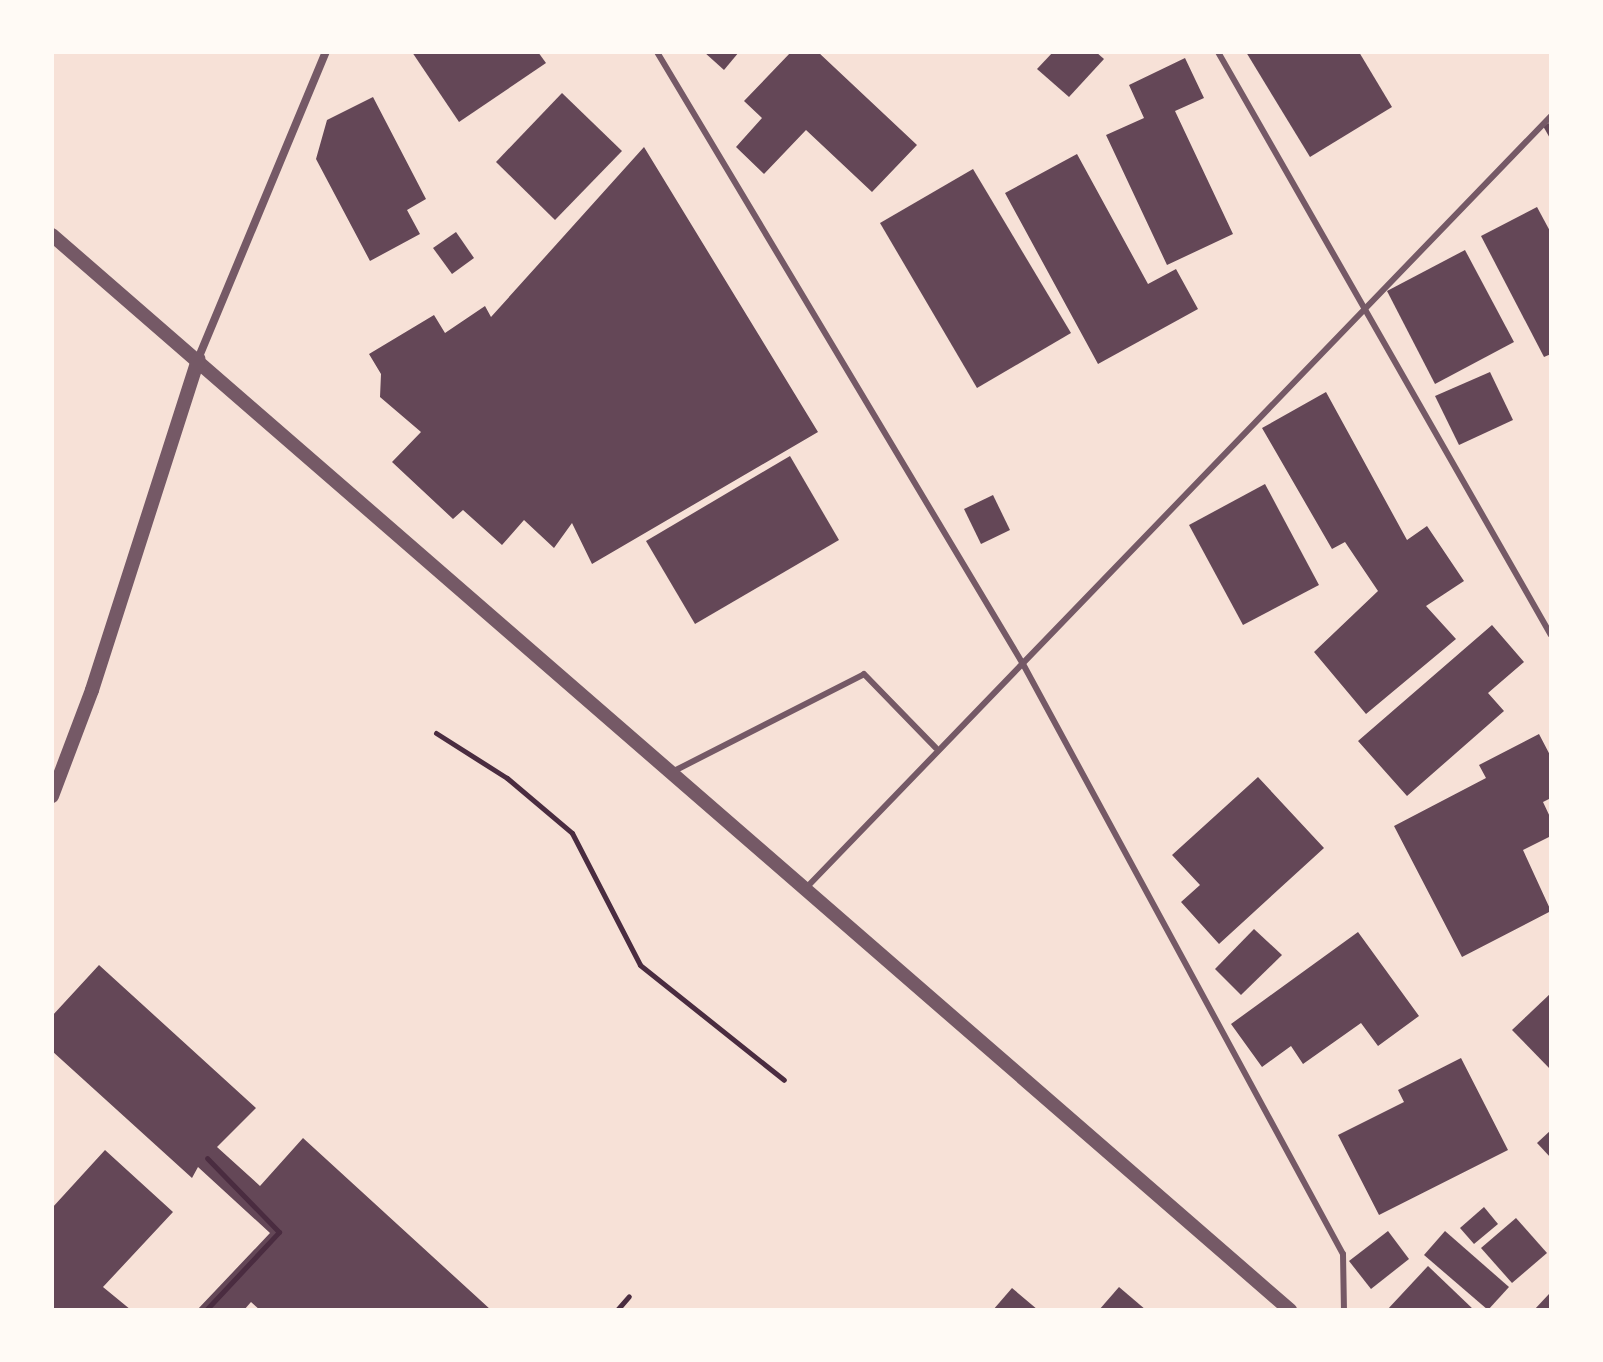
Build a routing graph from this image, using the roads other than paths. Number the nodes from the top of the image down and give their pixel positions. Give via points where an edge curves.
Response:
1 (326, 52) edge
2 (657, 52) edge
3 (1218, 52) edge
4 (1551, 116) edge
5 (52, 235) edge
6 (1364, 314) junction
7 (198, 359) junction
8 (1551, 635) edge
9 (1023, 664) junction
10 (936, 748) junction
11 (674, 771) junction
12 (52, 796) edge
13 (807, 887) junction
14 (1290, 1310) edge
15 (1344, 1310) edge

1 - 7 street
2 - 9 lane
3 - 6 lane
4 - 6 lane
5 - 7 street
6 - 8 lane
6 - 9 lane
7 - 11 street
7 - 12 street via 92,690
9 - 10 lane
9 - 15 lane via 1343,1254
10 - 11 lane via 864,674
10 - 13 lane
11 - 13 street
13 - 14 street

